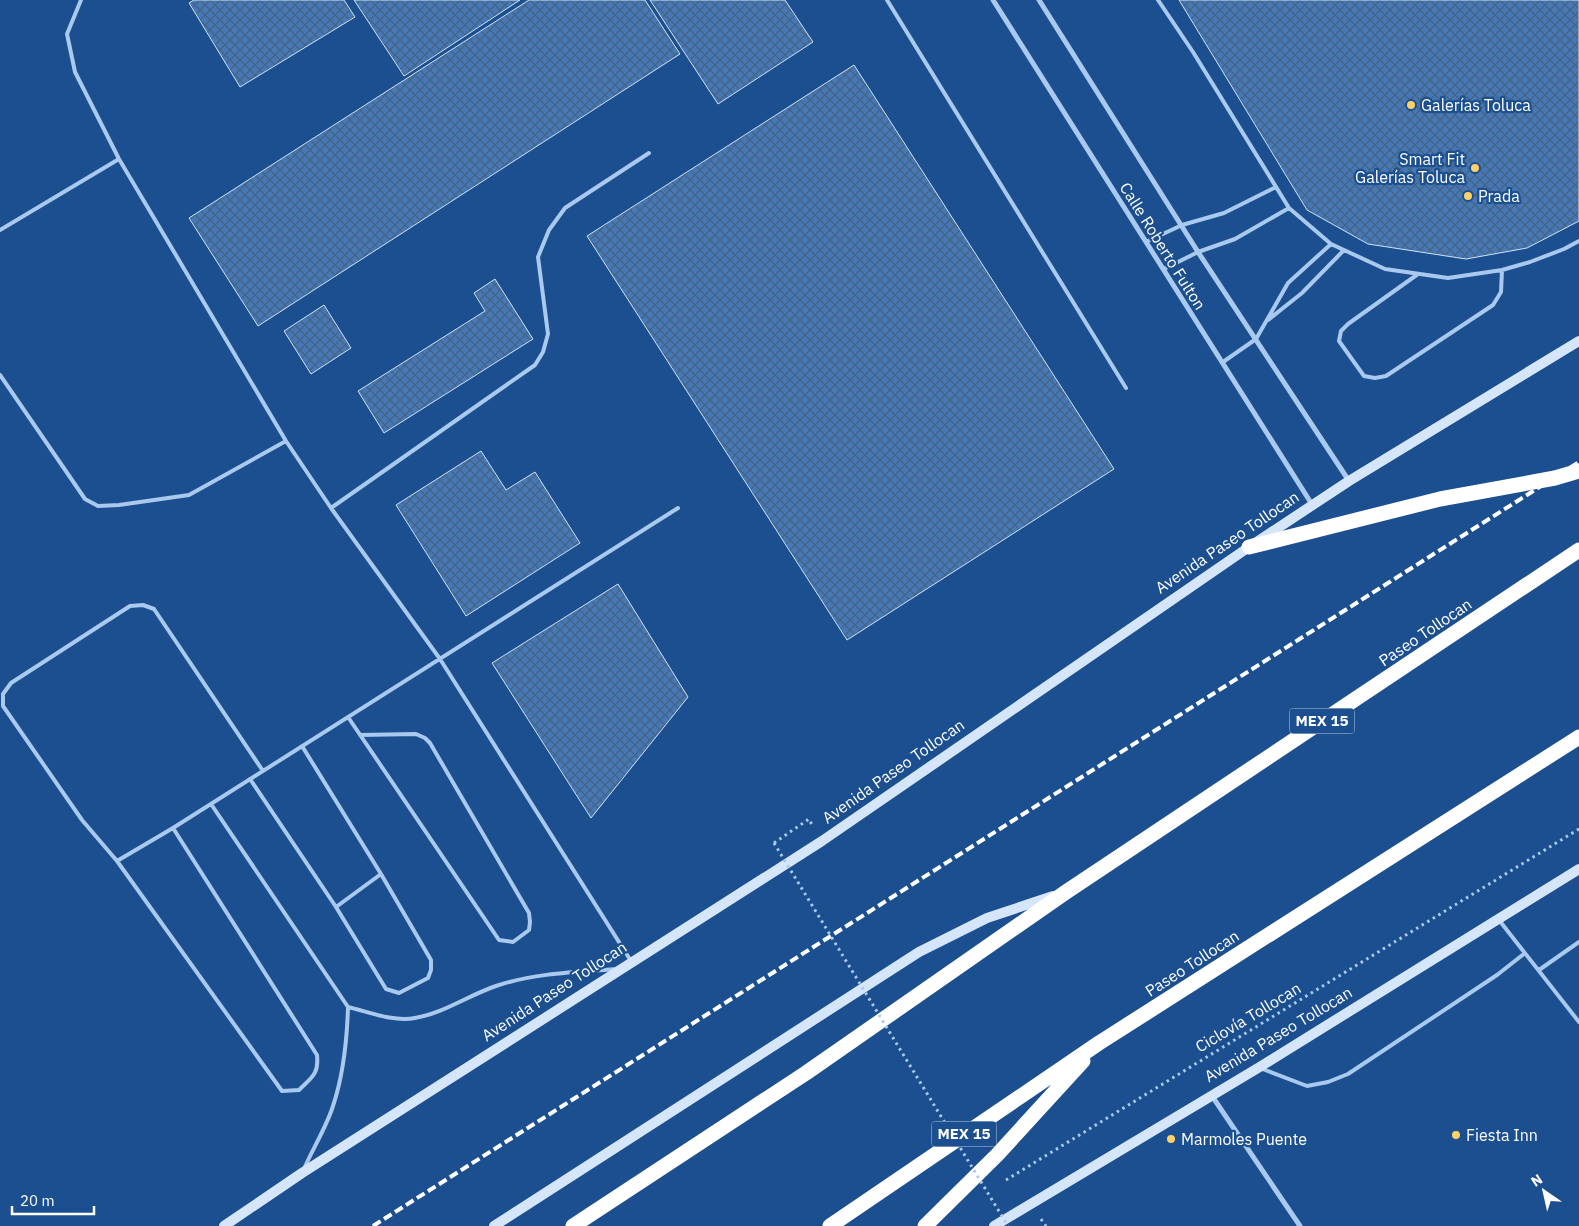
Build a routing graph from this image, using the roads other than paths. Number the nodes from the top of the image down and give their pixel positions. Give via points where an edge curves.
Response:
1 (81, 0) edge
2 (887, 0) edge
3 (993, 0) edge
4 (1039, 0) edge
5 (1158, 0) edge
6 (649, 153) dead end
7 (119, 159) junction
8 (1276, 187) junction
9 (1289, 208) junction
10 (1182, 225) junction
11 (0, 230) edge
12 (1578, 240) edge
13 (1146, 242) junction
14 (1331, 244) junction
15 (1344, 250) junction
16 (1198, 252) junction
17 (1164, 270) junction
18 (1502, 270) junction
19 (1418, 274) junction
20 (1267, 322) junction
21 (1256, 339) junction
22 (1579, 341) edge
23 (1222, 362) junction
24 (0, 375) edge
25 (1126, 388) dead end
26 (286, 440) junction
27 (1579, 471) edge
28 (1349, 481) junction
29 (1313, 506) junction
30 (331, 508) junction
31 (678, 508) dead end
32 (1249, 547) junction
33 (1579, 550) edge
34 (440, 658) junction
35 (348, 717) junction
36 (360, 735) junction
37 (1579, 736) edge
38 (302, 746) junction
39 (263, 771) junction
40 (250, 779) junction
41 (211, 804) junction
42 (173, 828) junction
43 (117, 861) junction
44 (1579, 869) edge
45 (381, 874) junction
46 (1066, 892) junction
47 (336, 907) junction
48 (1499, 920) junction
49 (1579, 942) edge
50 (1525, 952) junction
51 (632, 962) junction
52 (622, 969) junction
53 (1538, 970) junction
54 (348, 1007) junction
55 (1579, 1022) edge
56 (1099, 1043) junction
57 (1258, 1068) junction
58 (1211, 1096) junction
59 (302, 1173) junction
60 (224, 1226) edge
61 (494, 1226) edge
62 (573, 1226) edge
63 (830, 1226) edge
64 (926, 1226) edge
65 (994, 1226) edge
66 (1300, 1226) edge

1 - 7 lane via 67,34 75,72
2 - 25 lane
3 - 13 street, Calle Roberto Fulton
4 - 10 street, Calle Roberto Fulton
5 - 8 lane
6 - 30 lane via 565,208 548,230 538,258 548,334 535,365
7 - 11 lane
7 - 26 lane
8 - 9 lane
8 - 10 lane via 1224,213
9 - 14 lane
9 - 16 lane via 1235,239
10 - 13 lane
10 - 16 street, Calle Roberto Fulton
12 - 18 lane via 1530,262
13 - 17 street, Calle Roberto Fulton
14 - 15 lane
14 - 20 lane via 1288,283
15 - 19 lane via 1385,269
15 - 20 lane via 1302,293
16 - 17 lane
16 - 21 street, Calle Roberto Fulton
17 - 23 street, Calle Roberto Fulton
18 - 19 lane via 1448,278
18 - 19 lane via 1501,292 1493,305 1386,376 1364,376 1339,341 1341,331
20 - 21 lane
21 - 23 lane
21 - 28 street, Calle Roberto Fulton
22 - 28 main road, Avenida Paseo Tollocan
23 - 29 street, Calle Roberto Fulton
24 - 26 lane via 85,498 98,506 119,506 189,495
26 - 30 lane
27 - 32 highway via 1440,499
28 - 29 main road, Avenida Paseo Tollocan
29 - 32 main road, Avenida Paseo Tollocan
30 - 34 lane
31 - 34 lane
32 - 51 main road, Avenida Paseo Tollocan via 822,841
33 - 46 highway, Paseo Tollocan / MEX 15
34 - 35 lane
34 - 51 lane
35 - 36 lane
35 - 38 lane
36 - 36 lane via 416,734 430,743 529,913 529,930 513,942 499,940
37 - 56 highway, Paseo Tollocan / MEX 15
38 - 39 lane
38 - 45 lane
39 - 40 lane
39 - 43 lane via 154,609 143,605 130,606 11,683 3,694 3,706 82,820
40 - 41 lane
40 - 47 lane
41 - 42 lane
41 - 54 lane
42 - 43 lane
42 - 43 lane via 317,1055 316,1073 299,1090 282,1091
44 - 48 main road, Avenida Paseo Tollocan
45 - 47 lane
45 - 47 lane via 431,960 428,978 399,993 386,989
46 - 61 main road, MEX 15 via 987,918 919,952
46 - 62 highway via 806,1073
48 - 50 lane
48 - 57 main road, Avenida Paseo Tollocan
49 - 53 lane
50 - 53 lane
50 - 57 lane via 1497,975 1348,1074 1307,1086
51 - 52 main road, Avenida Paseo Tollocan
52 - 54 lane via 526,978 496,986 414,1018 388,1018
52 - 59 main road, Avenida Paseo Tollocan
53 - 55 lane
54 - 59 lane via 347,1041 333,1107
56 - 63 highway, Paseo Tollocan / MEX 15
56 - 64 highway via 998,1155
57 - 58 main road, Avenida Paseo Tollocan
58 - 65 main road, Avenida Paseo Tollocan
58 - 66 street
59 - 60 main road, Avenida Paseo Tollocan

